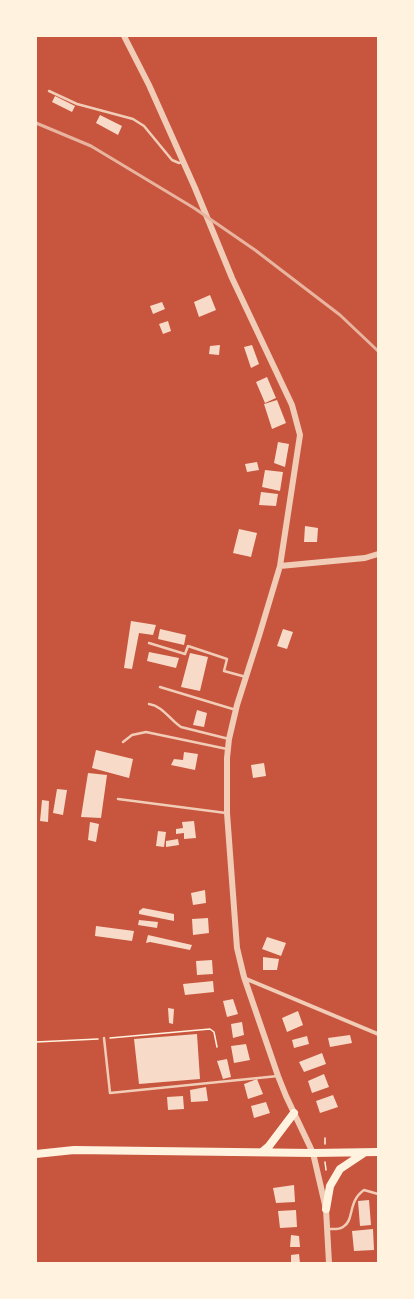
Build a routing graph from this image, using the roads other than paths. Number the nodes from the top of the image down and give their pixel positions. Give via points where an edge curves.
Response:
1 (124, 36) edge
2 (49, 91) dead end
3 (183, 161) junction
4 (378, 554) edge
5 (280, 566) junction
6 (149, 643) dead end
7 (246, 677) junction
8 (160, 687) dead end
9 (149, 704) dead end
10 (236, 710) junction
11 (229, 739) junction
12 (123, 742) dead end
13 (228, 749) junction
14 (118, 799) dead end
15 (227, 813) junction
16 (244, 977) junction
17 (378, 1034) edge
18 (104, 1038) road end
19 (278, 1076) junction
20 (294, 1113) junction
21 (262, 1152) junction
22 (365, 1152) junction
23 (378, 1152) edge
24 (313, 1153) junction
25 (36, 1154) edge
26 (378, 1194) edge
27 (326, 1209) junction
28 (327, 1230) junction
29 (329, 1263) edge

1 - 3 street
2 - 3 lane via 77,104 133,119 144,126 172,160 179,163
3 - 5 street via 232,278 292,405 300,435
4 - 5 street via 365,558
5 - 7 street
6 - 7 lane via 185,654 188,646 227,659 224,671
7 - 10 street
8 - 10 lane
9 - 11 lane via 160,709 174,723
10 - 11 street
11 - 13 street
12 - 13 lane via 132,735 146,732
13 - 15 street
14 - 15 lane
15 - 16 street via 237,948
16 - 17 street
16 - 19 street
18 - 19 lane via 110,1093
19 - 20 street
20 - 21 highway via 270,1146
20 - 24 street
21 - 24 highway
21 - 25 highway via 74,1150
22 - 23 highway
22 - 24 highway
22 - 27 highway via 340,1169 330,1186
24 - 27 street
26 - 28 lane via 364,1190 353,1203 349,1223 342,1228
27 - 28 street
28 - 29 street

